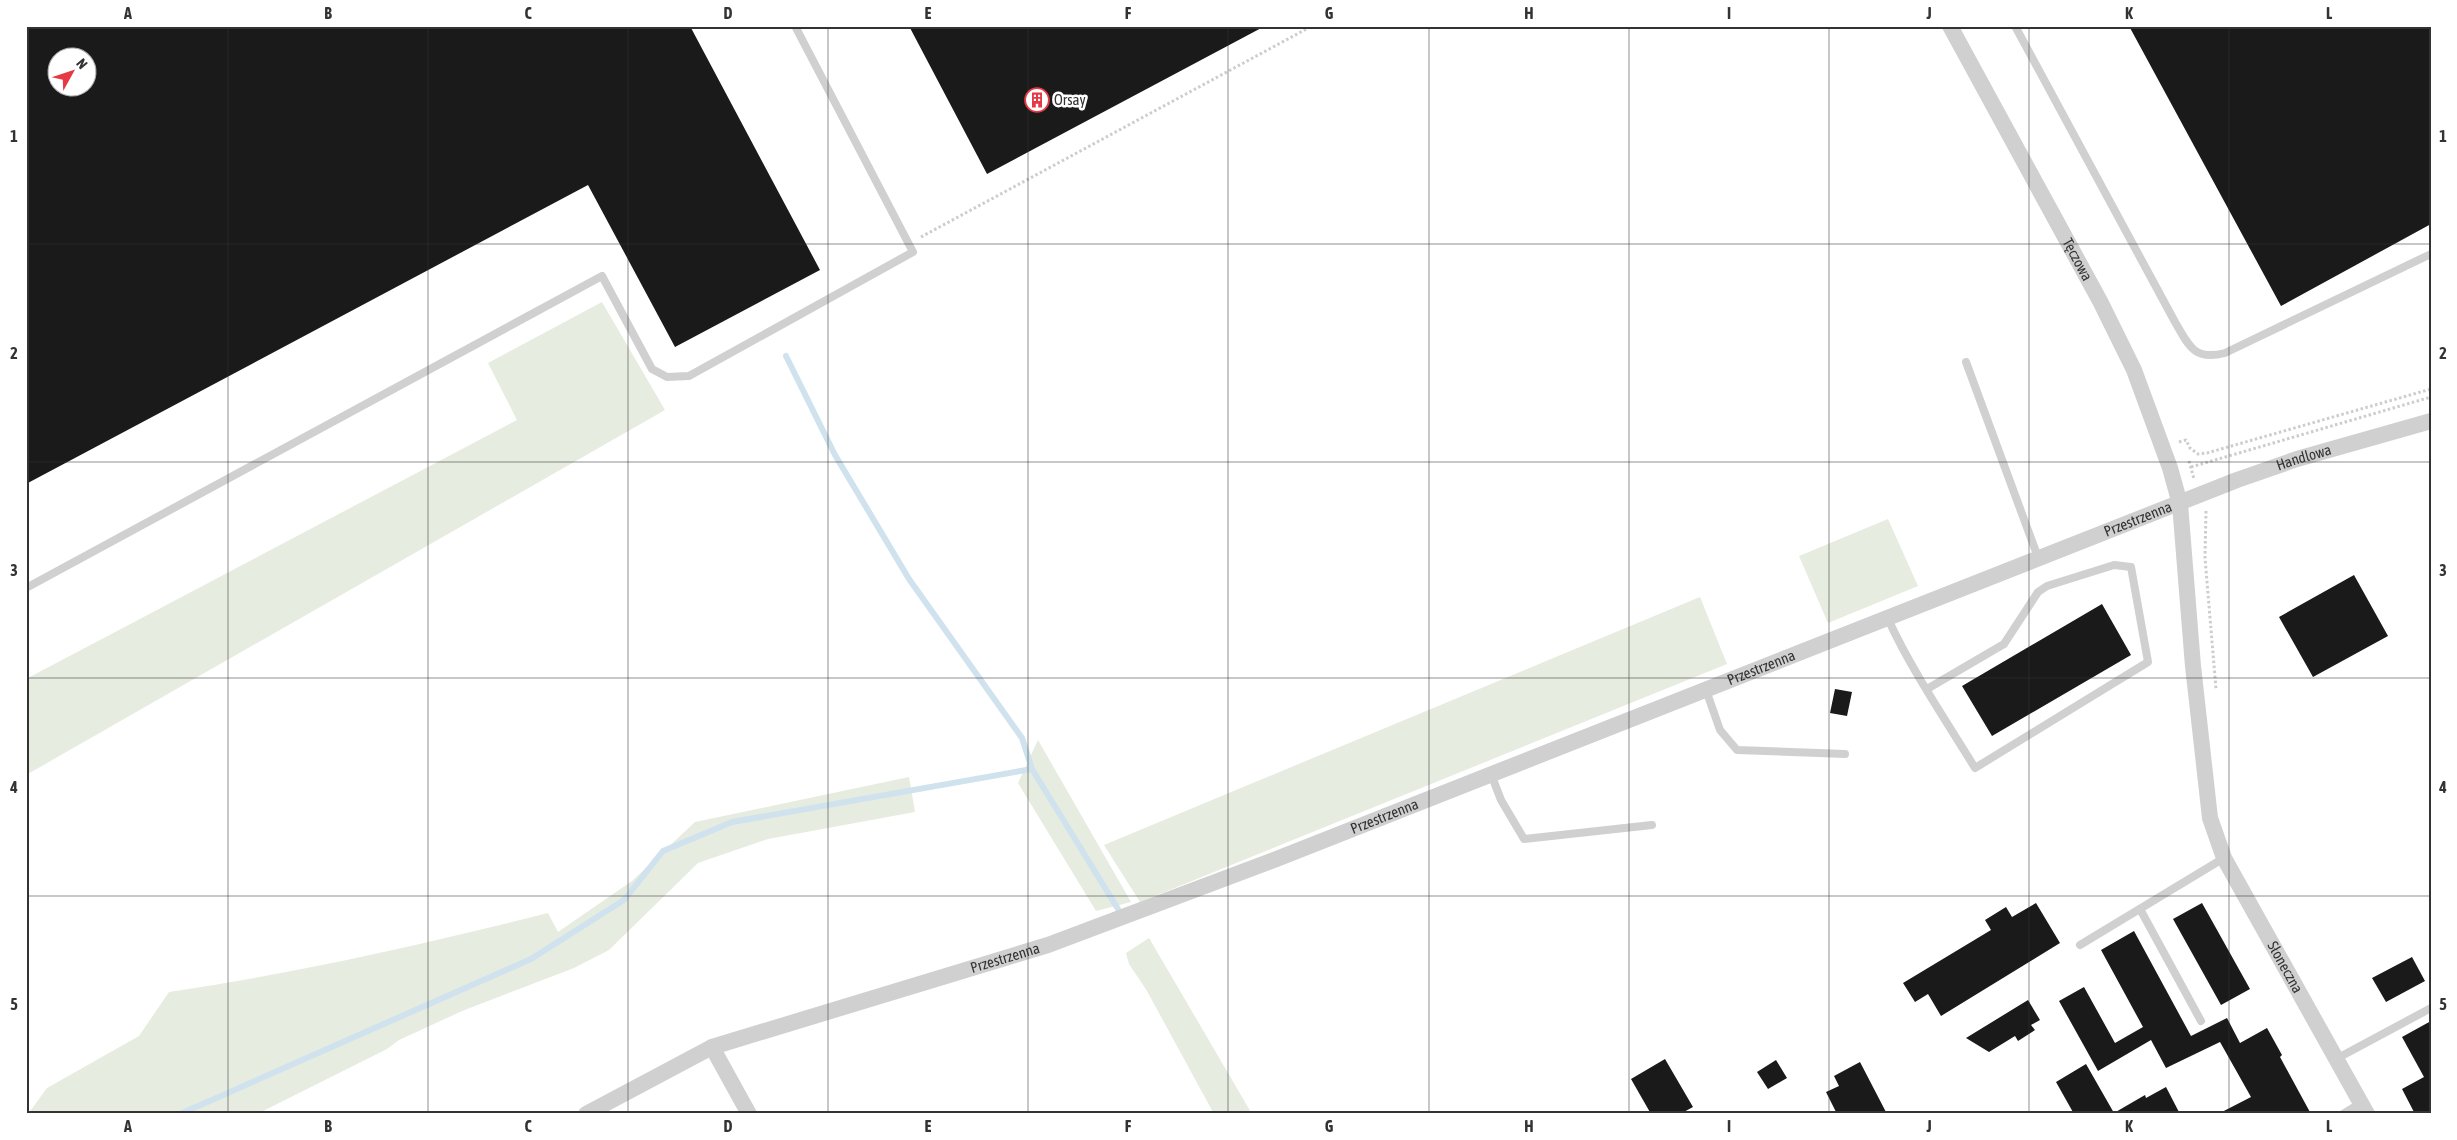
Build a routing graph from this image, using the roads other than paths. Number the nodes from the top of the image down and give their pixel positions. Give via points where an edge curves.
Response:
1 (795, 26) edge
2 (1950, 26) edge
3 (2015, 26) edge
4 (2431, 254) edge
5 (1966, 362) dead end
6 (2431, 421) edge
7 (2180, 504) junction
8 (2039, 560) junction
9 (26, 588) edge
10 (1888, 619) junction
11 (1927, 689) junction
12 (1706, 690) junction
13 (1845, 754) dead end
14 (1491, 774) junction
15 (2210, 818) joint
16 (1652, 825) dead end
17 (2224, 858) junction
18 (2140, 909) junction
19 (2080, 945) dead end
20 (2431, 1008) edge
21 (2202, 1021) dead end
22 (712, 1047) junction
23 (2336, 1059) junction
24 (2364, 1108) edge
25 (586, 1114) edge
26 (749, 1114) edge
27 (2343, 1114) edge

1 - 9 lane via 913,252 689,376 667,377 652,369 602,276
2 - 7 street, Tęczowa via 2101,303 2134,370
3 - 4 lane via 2175,322 2194,350 2203,356 2225,353
5 - 8 lane
6 - 7 street, Handlowa via 2298,459
7 - 8 street, Przestrzenna
7 - 15 street, Tęczowa
8 - 10 street, Przestrzenna
10 - 11 lane
10 - 12 street, Przestrzenna
11 - 11 lane via 1975,768 2148,662 2131,567 2114,565 2047,586 2038,592 2004,644
12 - 13 lane via 1720,730 1737,750
12 - 14 street, Przestrzenna
14 - 16 lane via 1501,800 1524,840
14 - 22 street, Przestrzenna via 1048,945
15 - 17 street, Słoneczna
17 - 18 lane
17 - 23 street, Słoneczna
18 - 19 lane
18 - 21 lane
20 - 23 lane
22 - 25 street, Przestrzenna
22 - 26 street
23 - 24 street, Słoneczna
24 - 27 lane

